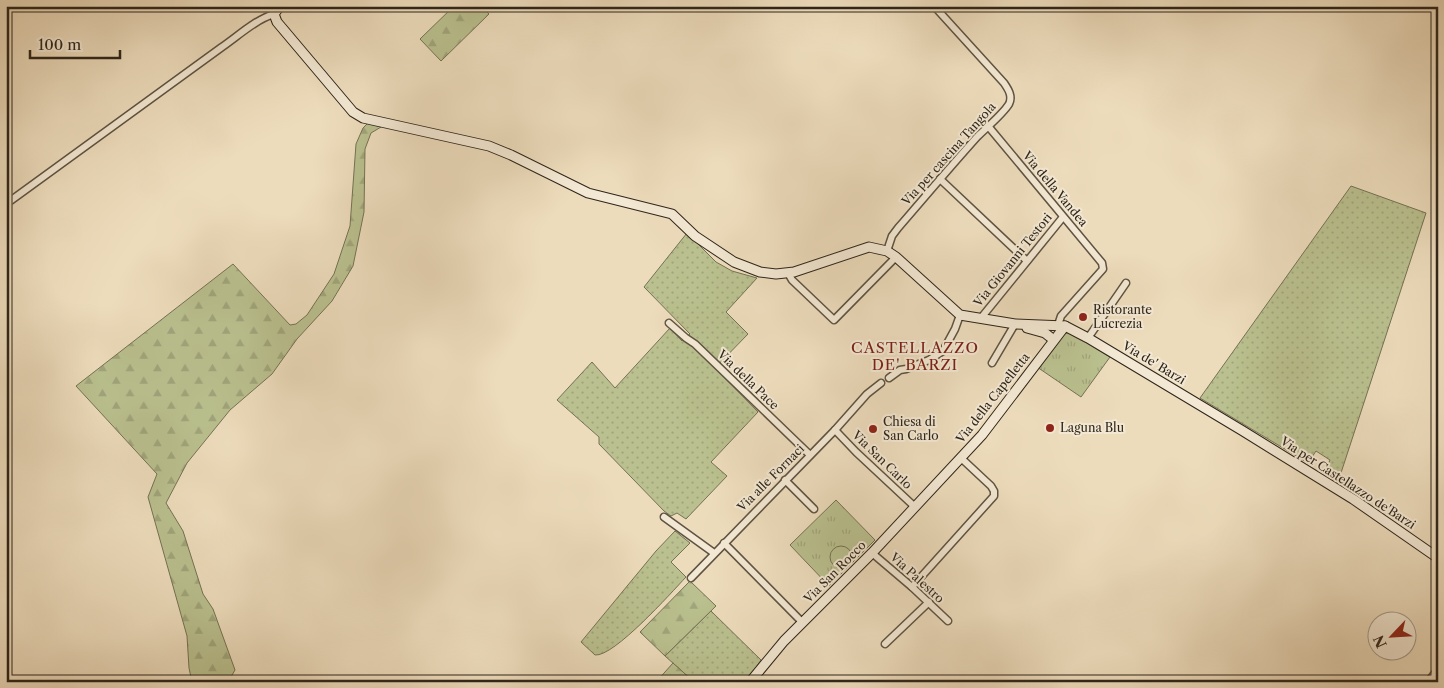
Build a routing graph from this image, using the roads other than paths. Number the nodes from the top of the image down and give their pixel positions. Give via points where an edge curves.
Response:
1 (280, 6) edge
2 (934, 6) edge
3 (274, 14) junction
4 (988, 126) junction
5 (940, 179) junction
6 (6, 204) edge
7 (1063, 217) junction
8 (886, 251) junction
9 (896, 257) junction
10 (1027, 261) junction
11 (788, 273) junction
12 (1126, 283) dead end
13 (960, 315) junction
14 (981, 318) junction
15 (669, 323) dead end
16 (1015, 324) junction
17 (1062, 326) junction
18 (1050, 337) junction
19 (1088, 338) junction
20 (1049, 347) junction
21 (992, 363) dead end
22 (889, 378) dead end
23 (881, 383) dead end
24 (835, 430) junction
25 (1243, 431) joint
26 (810, 455) junction
27 (961, 458) junction
28 (785, 480) junction
29 (915, 507) junction
30 (814, 509) dead end
31 (664, 517) dead end
32 (724, 543) junction
33 (872, 553) junction
34 (714, 554) junction
35 (1438, 558) edge
36 (691, 578) dead end
37 (912, 587) junction
38 (929, 602) junction
39 (948, 621) dead end
40 (802, 622) junction
41 (885, 644) dead end
42 (1438, 669) edge
43 (750, 682) edge
44 (1428, 682) edge

1 - 3 street
2 - 4 street, Via per cascina Tangola via 1010,93 1010,103
3 - 6 street via 222,47
3 - 11 street via 353,112 363,118 489,146 588,193 672,214 695,236 734,262 760,272
4 - 5 street, Via per cascina Tangola
4 - 7 street, Via della Vandea
5 - 8 street, Via per cascina Tangola via 892,236
5 - 10 street
7 - 10 street, Via Giovanni Testori
7 - 17 street, Via della Vandea via 1102,263 1103,269 1061,316
8 - 9 street
8 - 11 street via 869,247 860,249
9 - 11 street via 834,320
9 - 13 street
10 - 14 street, Via Giovanni Testori
12 - 19 street
13 - 14 street
13 - 22 street via 943,351
14 - 16 street
15 - 26 street, Via della Pace
16 - 17 street, Via de' Barzi
16 - 18 street
16 - 21 street
17 - 18 street
17 - 19 street, Via de' Barzi
17 - 20 street, Via della Capelletta
18 - 20 street
19 - 25 street, Via de' Barzi
20 - 27 street, Via della Capelletta via 982,436
23 - 24 street, Via alle Fornaci
24 - 26 street, Via alle Fornaci
24 - 29 street, Via San Carlo
25 - 35 street, Via per Castellazzo de'Barzi via 1353,499
26 - 28 street, Via alle Fornaci
27 - 29 street, Via della Capelletta
27 - 37 street via 991,486 994,496
28 - 30 street
28 - 32 street, Via alle Fornaci
29 - 33 street, Via San Rocco
31 - 34 street
32 - 34 street, Via alle Fornaci
32 - 40 street
33 - 37 street, Via Palestro
33 - 40 street, Via San Rocco
34 - 36 street, Via alle Fornaci
37 - 38 street, Via Palestro
38 - 39 street, Via Palestro
38 - 41 street
40 - 43 street, Via San Rocco
42 - 44 street

